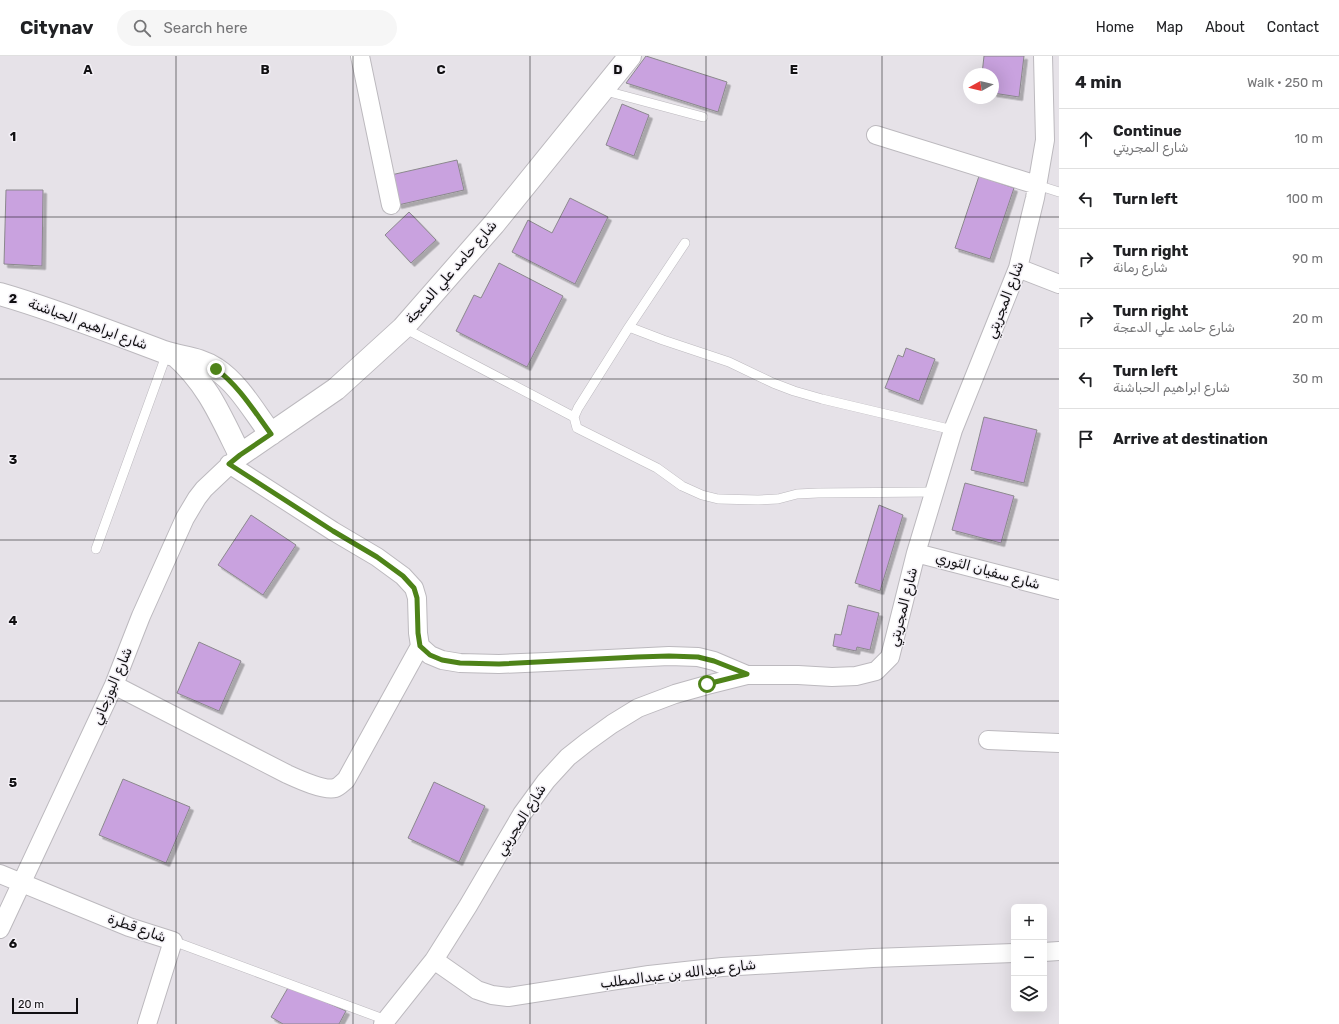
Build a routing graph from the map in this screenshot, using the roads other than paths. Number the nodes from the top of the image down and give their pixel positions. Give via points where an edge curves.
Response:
1 (360, 56) edge
2 (630, 56) edge
3 (1043, 56) edge
4 (602, 90) junction
5 (703, 117) dead end
6 (876, 135) dead end
7 (1037, 185) junction
8 (1059, 192) edge
9 (391, 205) dead end
10 (685, 243) dead end
11 (1018, 268) junction
12 (1059, 284) edge
13 (0, 294) edge
14 (27, 302) junction
15 (0, 305) edge
16 (630, 327) junction
17 (403, 328) junction
18 (171, 354) junction
19 (574, 417) junction
20 (953, 430) junction
21 (271, 434) junction
22 (235, 460) junction
23 (934, 492) junction
24 (96, 549) dead end
25 (916, 552) junction
26 (1059, 590) edge
27 (420, 646) junction
28 (747, 674) junction
29 (114, 685) junction
30 (988, 740) dead end
31 (1059, 743) edge
32 (0, 874) edge
33 (21, 884) junction
34 (0, 929) edge
35 (173, 941) junction
36 (1059, 951) edge
37 (1047, 952) edge
38 (1011, 953) edge
39 (434, 960) junction
40 (384, 1022) edge
41 (147, 1024) edge

1 - 9 street
2 - 4 street, شارع حامد علي الدعجة
3 - 7 street, شارع المجريتي via 1045,140
4 - 5 lane
4 - 17 street, شارع حامد علي الدعجة via 494,224
6 - 7 street
7 - 8 lane
7 - 11 street, شارع المجريتي
10 - 16 lane
11 - 12 street
11 - 20 street, شارع المجريتي
13 - 14 street, شارع ابراهيم الحباشنة
14 - 15 street
14 - 18 street, شارع ابراهيم الحباشنة
16 - 19 lane
16 - 20 lane via 729,362 794,391
17 - 19 lane
17 - 21 street, شارع حامد علي الدعجة via 336,389
18 - 21 street, شارع ابراهيم الحباشنة via 203,362 227,377
18 - 22 street, شارع ابراهيم الحباشنة via 194,372 208,393
18 - 24 lane
19 - 23 lane via 577,428 657,468 682,486 718,499 772,500 797,494 818,493
20 - 23 street, شارع المجريتي
21 - 22 street, شارع حامد علي الدعجة
22 - 27 street via 333,531 403,576 414,588 417,598
22 - 29 street, شارع البوزجاني via 201,494 185,518 141,616
23 - 25 street, شارع المجريتي
25 - 26 street, شارع سفيان الثوري
25 - 28 street, شارع المجريتي via 890,657 876,672 832,677
27 - 28 street via 430,655 460,663 698,657
27 - 29 street via 346,780 337,788 316,786 287,774
28 - 39 street, شارع المجريتي via 674,694 638,708 568,757 546,781 522,814
29 - 33 street, شارع البوزجاني
30 - 31 street
32 - 33 street, شارع قطرة
33 - 34 street, شارع البوزجاني
33 - 35 street, شارع قطرة via 129,927
35 - 40 lane
35 - 41 street, شارع قطرة
36 - 37 street
38 - 39 street, شارع عبدالله بن عبدالمطلب via 722,966 508,997 492,996 477,990
39 - 40 street

